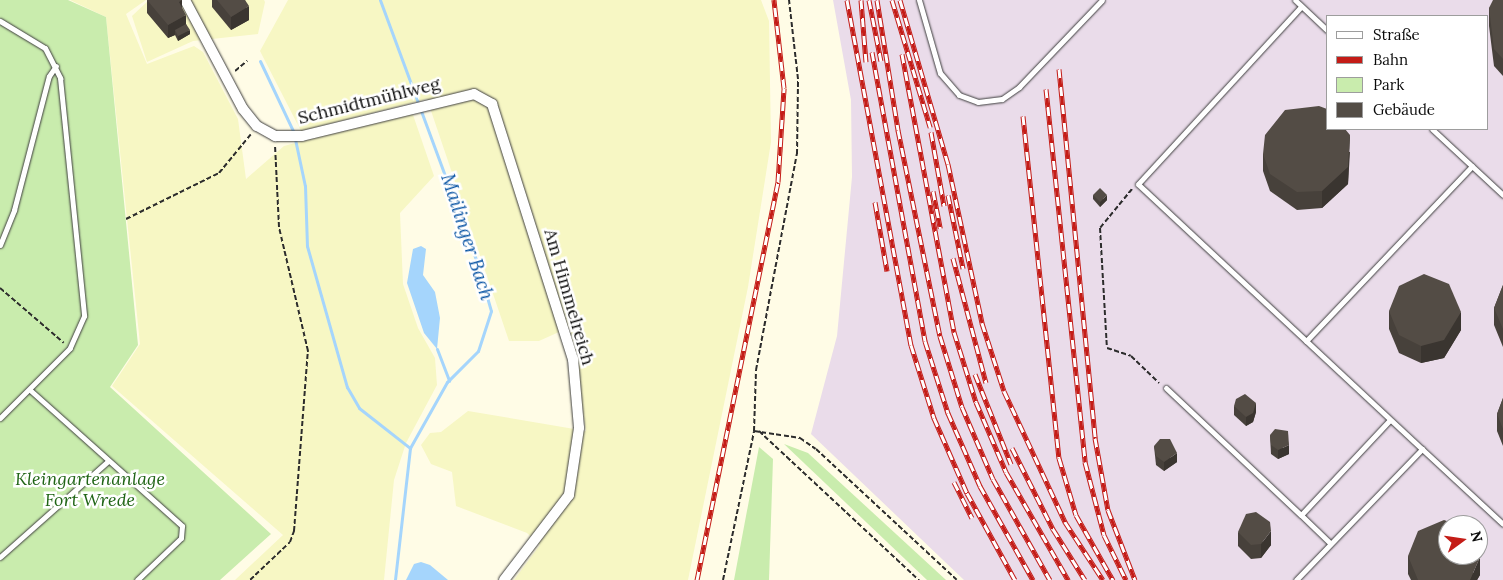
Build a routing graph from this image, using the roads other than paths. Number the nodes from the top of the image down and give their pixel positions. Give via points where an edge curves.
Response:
1 (185, 0) edge
2 (919, 0) edge
3 (1102, 0) edge
4 (1294, 0) edge
5 (1301, 7) junction
6 (0, 21) edge
7 (1326, 29) edge
8 (56, 66) junction
9 (487, 97) joint
10 (1433, 130) edge
11 (1472, 166) junction
12 (1503, 195) edge
13 (0, 245) edge
14 (1306, 341) junction
15 (1166, 388) road end
16 (30, 390) junction
17 (0, 418) edge
18 (1390, 420) junction
19 (1422, 449) junction
20 (108, 460) junction
21 (1301, 516) junction
22 (1503, 524) edge
23 (1330, 543) junction
24 (0, 557) edge
25 (137, 580) edge
26 (504, 580) edge
27 (1296, 580) edge

1 - 9 street, Schmidtmühlweg via 226,79 257,126 281,136 302,136 474,94
2 - 3 lane via 940,73 959,95 978,102 1002,99 1019,87
4 - 5 lane
5 - 7 lane
5 - 14 lane via 1138,184
6 - 8 lane via 37,41
8 - 13 lane via 49,76 14,210
8 - 16 lane via 63,92 83,303 81,328 70,348
9 - 26 street, Am Himmelreich via 497,116 562,321 578,394 576,462 569,495
10 - 11 lane
11 - 12 lane
11 - 14 lane
14 - 18 lane
15 - 21 lane
16 - 17 lane
16 - 20 lane
18 - 19 lane
18 - 21 lane
19 - 22 lane
19 - 23 lane
20 - 24 lane
20 - 25 lane via 183,530 181,538
21 - 23 lane
23 - 27 lane

